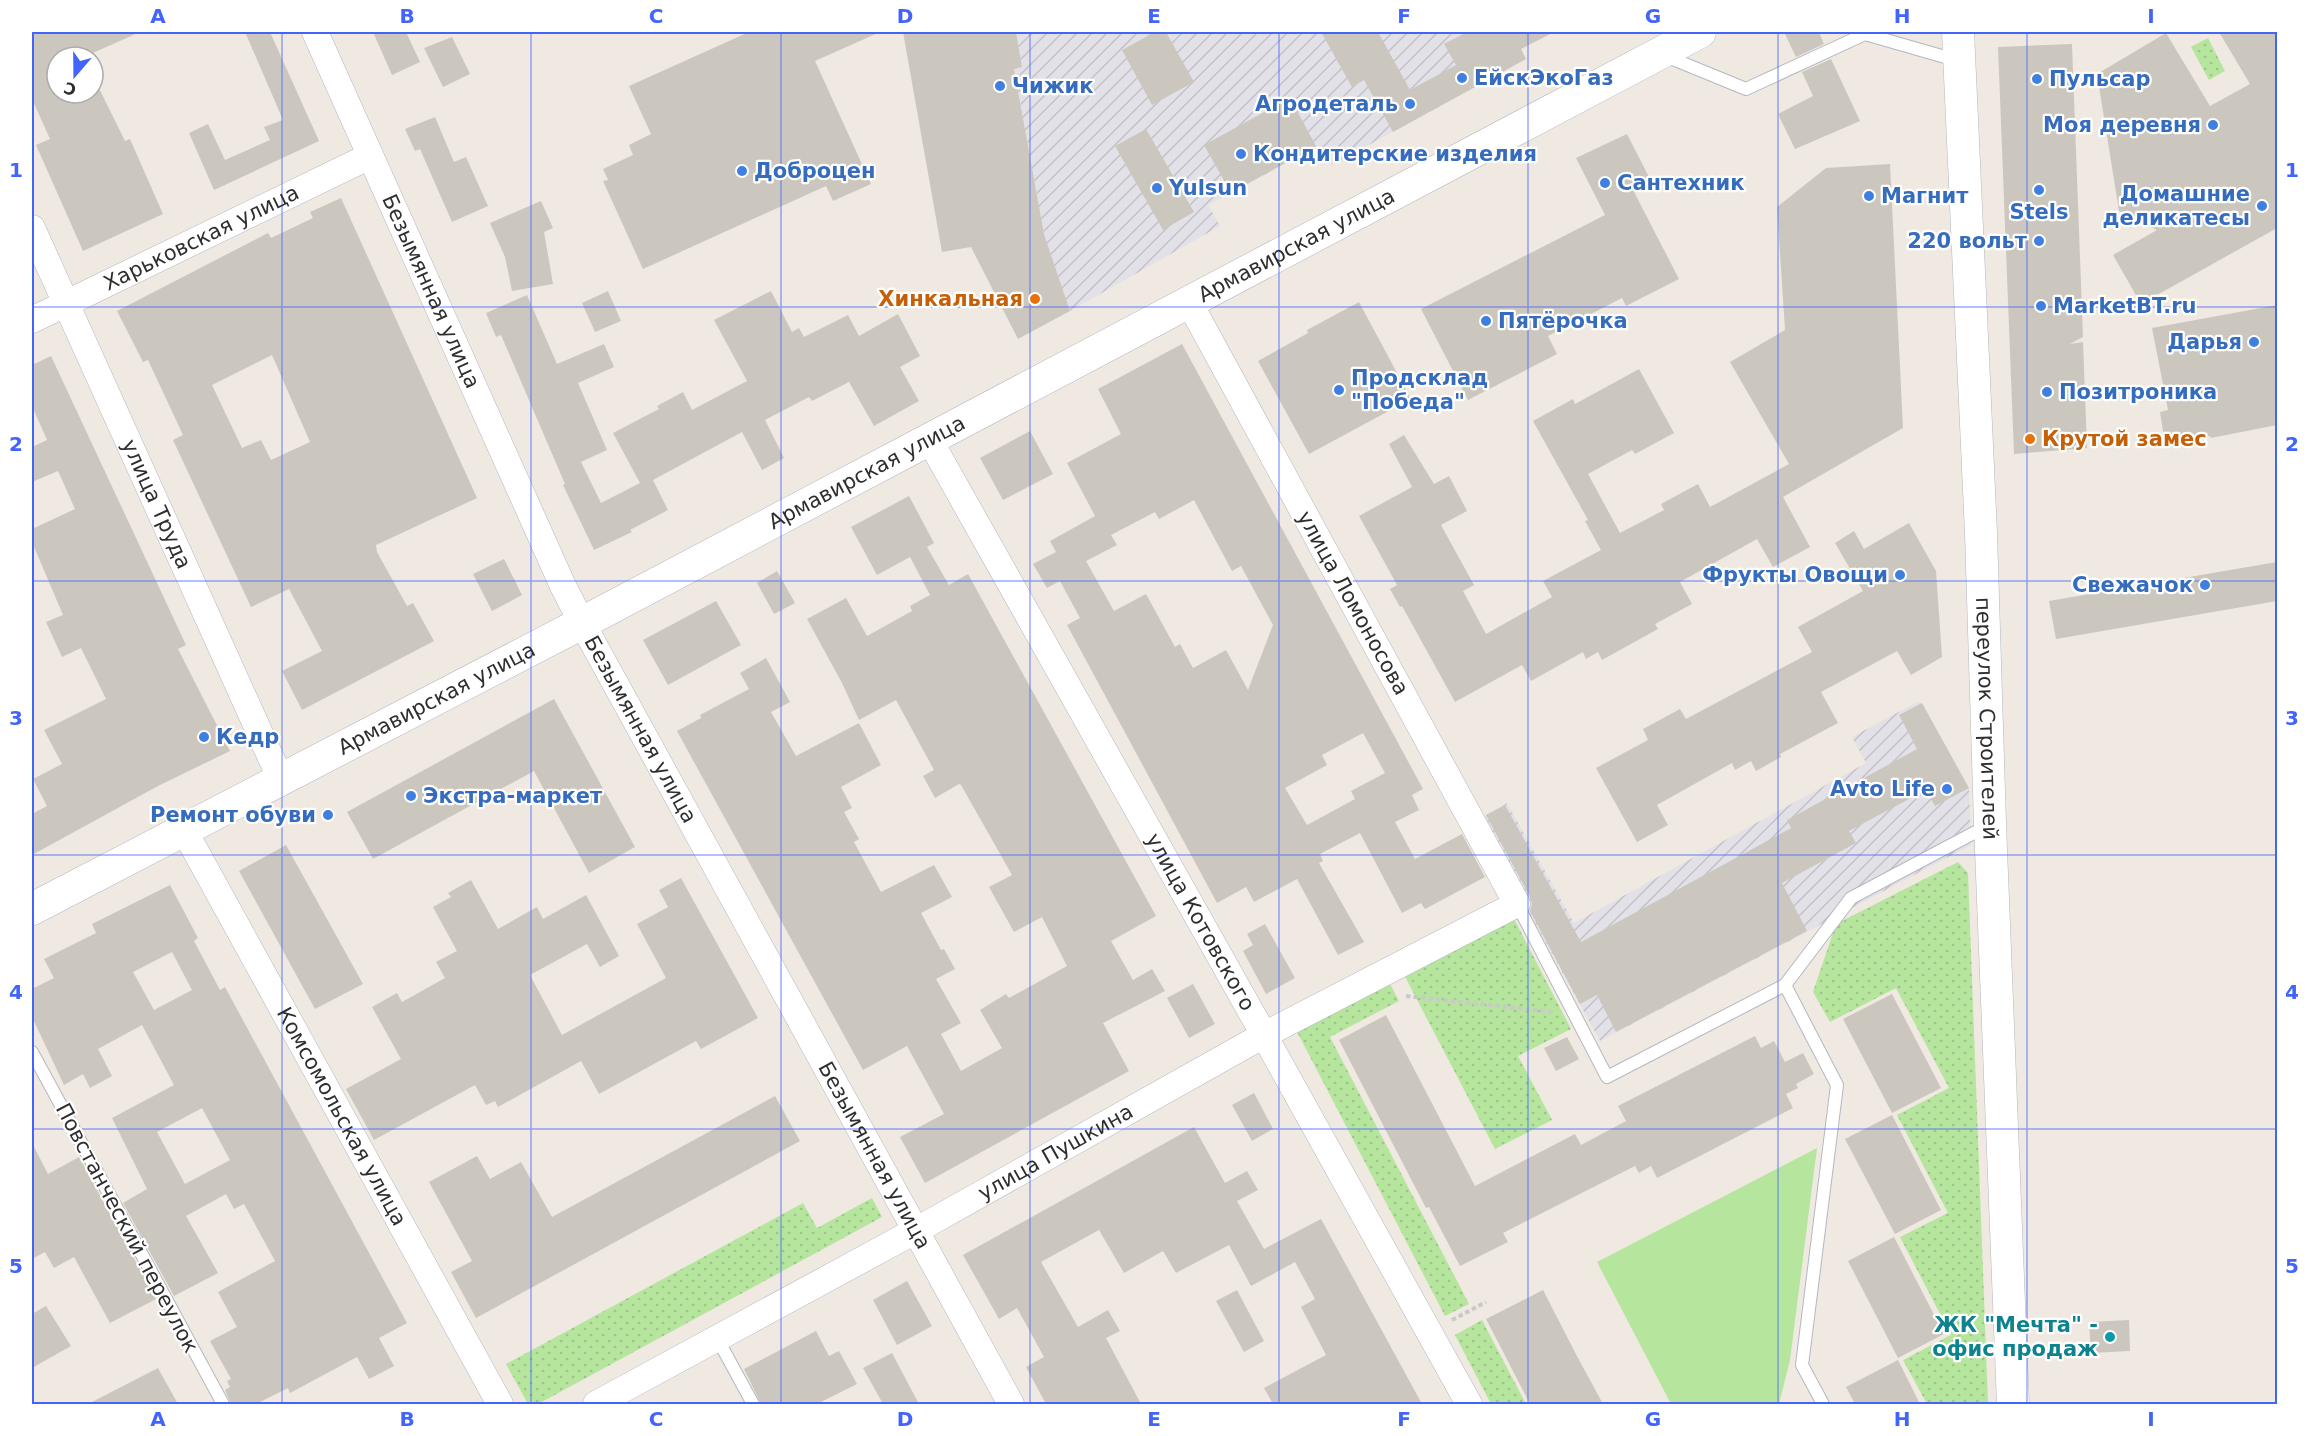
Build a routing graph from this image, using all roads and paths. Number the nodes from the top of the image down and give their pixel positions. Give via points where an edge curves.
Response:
1 (315, 32) edge
2 (1700, 32) edge
3 (1864, 33) edge
4 (1959, 46) edge
5 (1660, 53) junction
6 (370, 156) junction
7 (32, 228) edge
8 (1189, 302) junction
9 (65, 304) junction
10 (32, 320) edge
11 (929, 439) junction
12 (582, 623) junction
13 (282, 780) junction
14 (1990, 824) junction
15 (184, 830) junction
16 (1517, 904) junction
17 (32, 909) edge
18 (1785, 985) junction
19 (1406, 996) dead end
20 (1575, 1015) junction
21 (1264, 1035) junction
22 (32, 1052) edge
23 (915, 1231) junction
24 (1486, 1302) dead end
25 (1430, 1331) junction
26 (717, 1338) junction
27 (223, 1404) edge
28 (500, 1404) edge
29 (596, 1404) edge
30 (753, 1404) edge
31 (1011, 1404) edge
32 (1469, 1404) edge
33 (1823, 1404) edge
34 (2013, 1404) edge

1 - 6 street, Безымянная улица
2 - 5 street, Армавирская улица
3 - 4 lane
3 - 5 lane via 1746,89
4 - 14 street, переулок Строителей via 1982,533
5 - 8 street, Армавирская улица
6 - 9 street, Харьковская улица
6 - 12 street, Безымянная улица
7 - 9 street, улица Труда
8 - 11 street, Армавирская улица
8 - 16 street, улица Ломоносова
9 - 10 street, Харьковская улица
9 - 13 street, улица Труда
11 - 12 street, Армавирская улица
11 - 21 street, улица Котовского
12 - 13 street, Армавирская улица
12 - 23 street, Безымянная улица
13 - 15 street, Армавирская улица
14 - 18 lane via 1851,898
14 - 34 street, переулок Строителей
15 - 17 street, Армавирская улица
15 - 28 street, Комсомольская улица
16 - 20 lane
16 - 21 street, улица Пушкина
18 - 20 lane via 1607,1077
18 - 33 lane via 1837,1085 1802,1365
19 - 20 path
21 - 23 street, улица Пушкина
21 - 25 street, улица Котовского
22 - 27 lane, Повстанческий переулок
23 - 26 street, улица Пушкина
23 - 31 street, Безымянная улица
24 - 25 path
25 - 32 street, улица Котовского
26 - 29 street, улица Пушкина
26 - 30 lane

